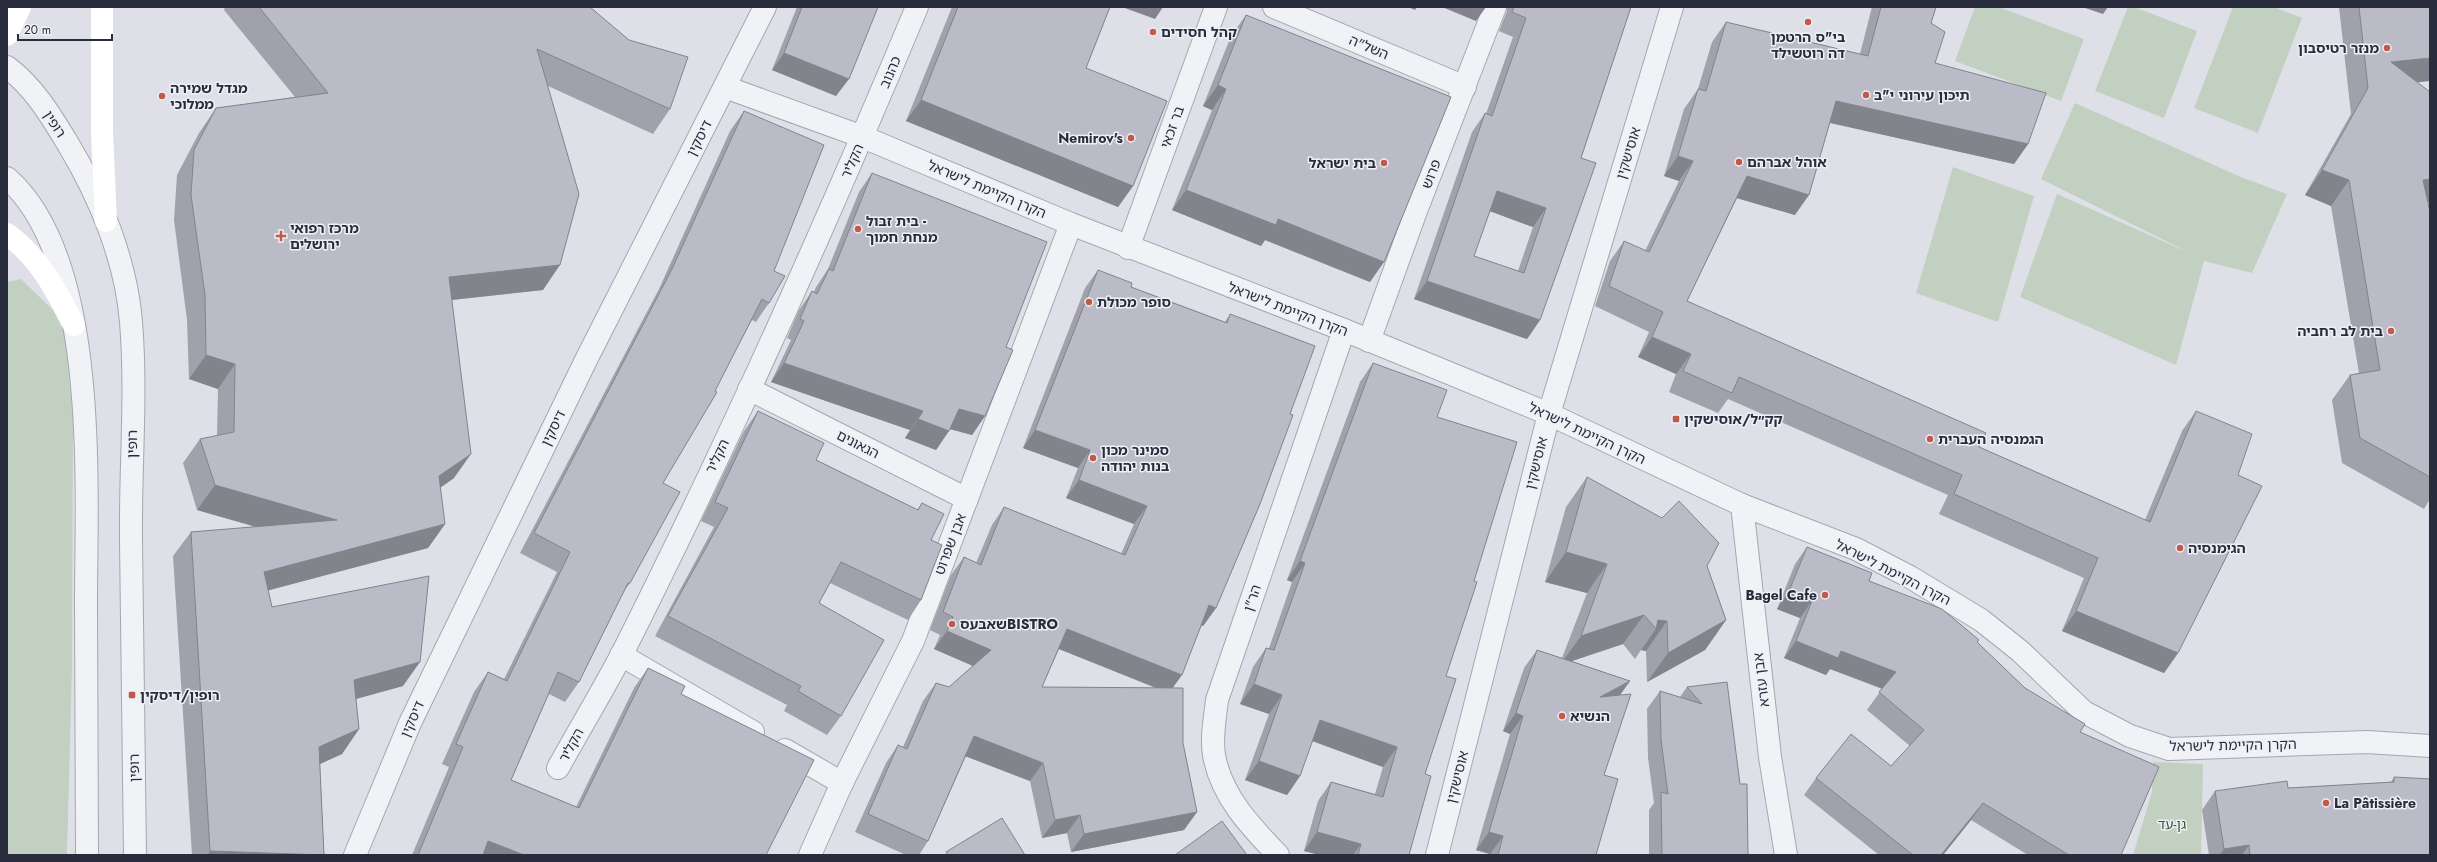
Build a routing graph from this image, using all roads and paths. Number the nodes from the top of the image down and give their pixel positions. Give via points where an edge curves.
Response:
1 (20, 7) edge
2 (102, 7) edge
3 (765, 7) edge
4 (917, 7) edge
5 (1216, 7) edge
6 (1274, 7) edge
7 (1495, 7) edge
8 (1672, 7) edge
9 (7, 35) edge
10 (7, 67) edge
11 (725, 87) junction
12 (1465, 87) junction
13 (863, 137) junction
14 (7, 178) edge
15 (106, 221) junction
16 (1071, 224) junction
17 (7, 234) edge
18 (1128, 248) junction
19 (74, 325) junction
20 (1344, 330) junction
21 (1369, 341) junction
22 (749, 389) junction
23 (1549, 414) junction
24 (967, 499) junction
25 (1742, 505) junction
26 (621, 655) junction
27 (2430, 746) edge
28 (558, 768) dead end
29 (842, 783) junction
30 (87, 855) edge
31 (135, 855) edge
32 (355, 855) edge
33 (810, 855) edge
34 (1278, 855) edge
35 (1437, 855) edge
36 (1786, 855) edge

1 - 9 main road
2 - 15 main road via 102,133
3 - 11 street, דיסקין
4 - 13 street, כהנוב
5 - 18 street, בר זכאי
6 - 12 street, השל"ה
7 - 12 street, פרוש
8 - 23 street, אוסישקין
10 - 15 street, רופין via 32,90 54,121 92,189
11 - 13 street, הקרן הקיימת לישראל
11 - 32 street, דיסקין via 586,360 410,723
12 - 21 street, פרוש
13 - 16 street, הקרן הקיימת לישראל
13 - 22 street, הקליר
14 - 19 street via 32,207 55,252
15 - 31 street, רופין via 123,275 131,320
16 - 18 street, הקרן הקיימת לישראל
16 - 24 street, אבן שפרוט
17 - 19 main road via 26,249 41,267 56,289
18 - 20 street, הקרן הקיימת לישראל
19 - 30 street via 86,428
20 - 21 street, הקרן הקיימת לישראל
20 - 34 street, הר"ן via 1217,700 1214,756 1243,818
21 - 23 street, הקרן הקיימת לישראל
22 - 24 street, הגאונים
22 - 26 street, הקליר
23 - 25 street, הקרן הקיימת לישראל
23 - 35 street, אוסישקין
24 - 29 street, אבן שפרוט via 913,641
25 - 27 street, הקרן הקיימת לישראל via 1856,549 1910,577 1982,620 2020,651 2084,712 2130,736 2169,749 2368,742
25 - 36 street, אבן עזרא via 1770,757
26 - 28 street, הקליר
26 - 29 street
29 - 33 street, אבן שפרוט

